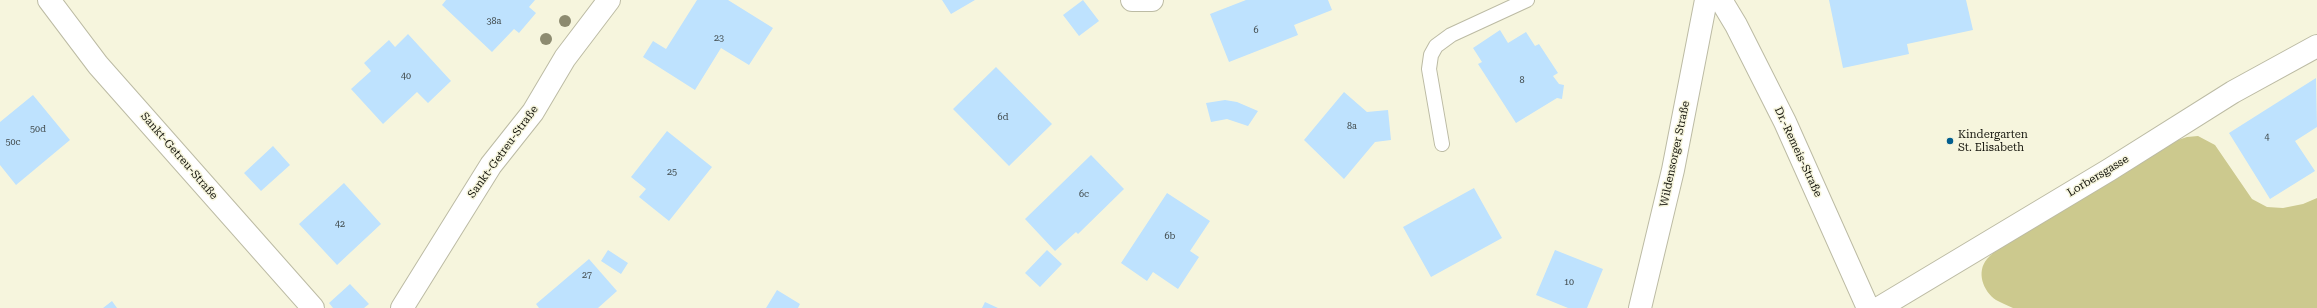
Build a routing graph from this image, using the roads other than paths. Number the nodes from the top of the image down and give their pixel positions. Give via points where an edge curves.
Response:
1 (49, 0) edge
2 (610, 0) edge
3 (1132, 0) edge
4 (1152, 0) edge
5 (1527, 0) edge
6 (1706, 0) edge
7 (1721, 0) edge
8 (2317, 46) edge
9 (1442, 144) dead end
10 (313, 308) edge
11 (402, 308) edge
12 (1640, 308) edge
13 (1868, 308) edge
14 (1879, 308) edge

1 - 10 street, Sankt-Getreu-Straße via 98,65
2 - 11 street, Sankt-Getreu-Straße via 565,58 532,112 491,165
3 - 4 street
5 - 9 lane via 1451,35 1436,46 1431,55 1429,69
6 - 12 street, Wildensorger Straße via 1673,170
7 - 13 street, Dr.-Remeis-Straße via 1785,122
8 - 14 street, Lorbersgasse via 2233,92

